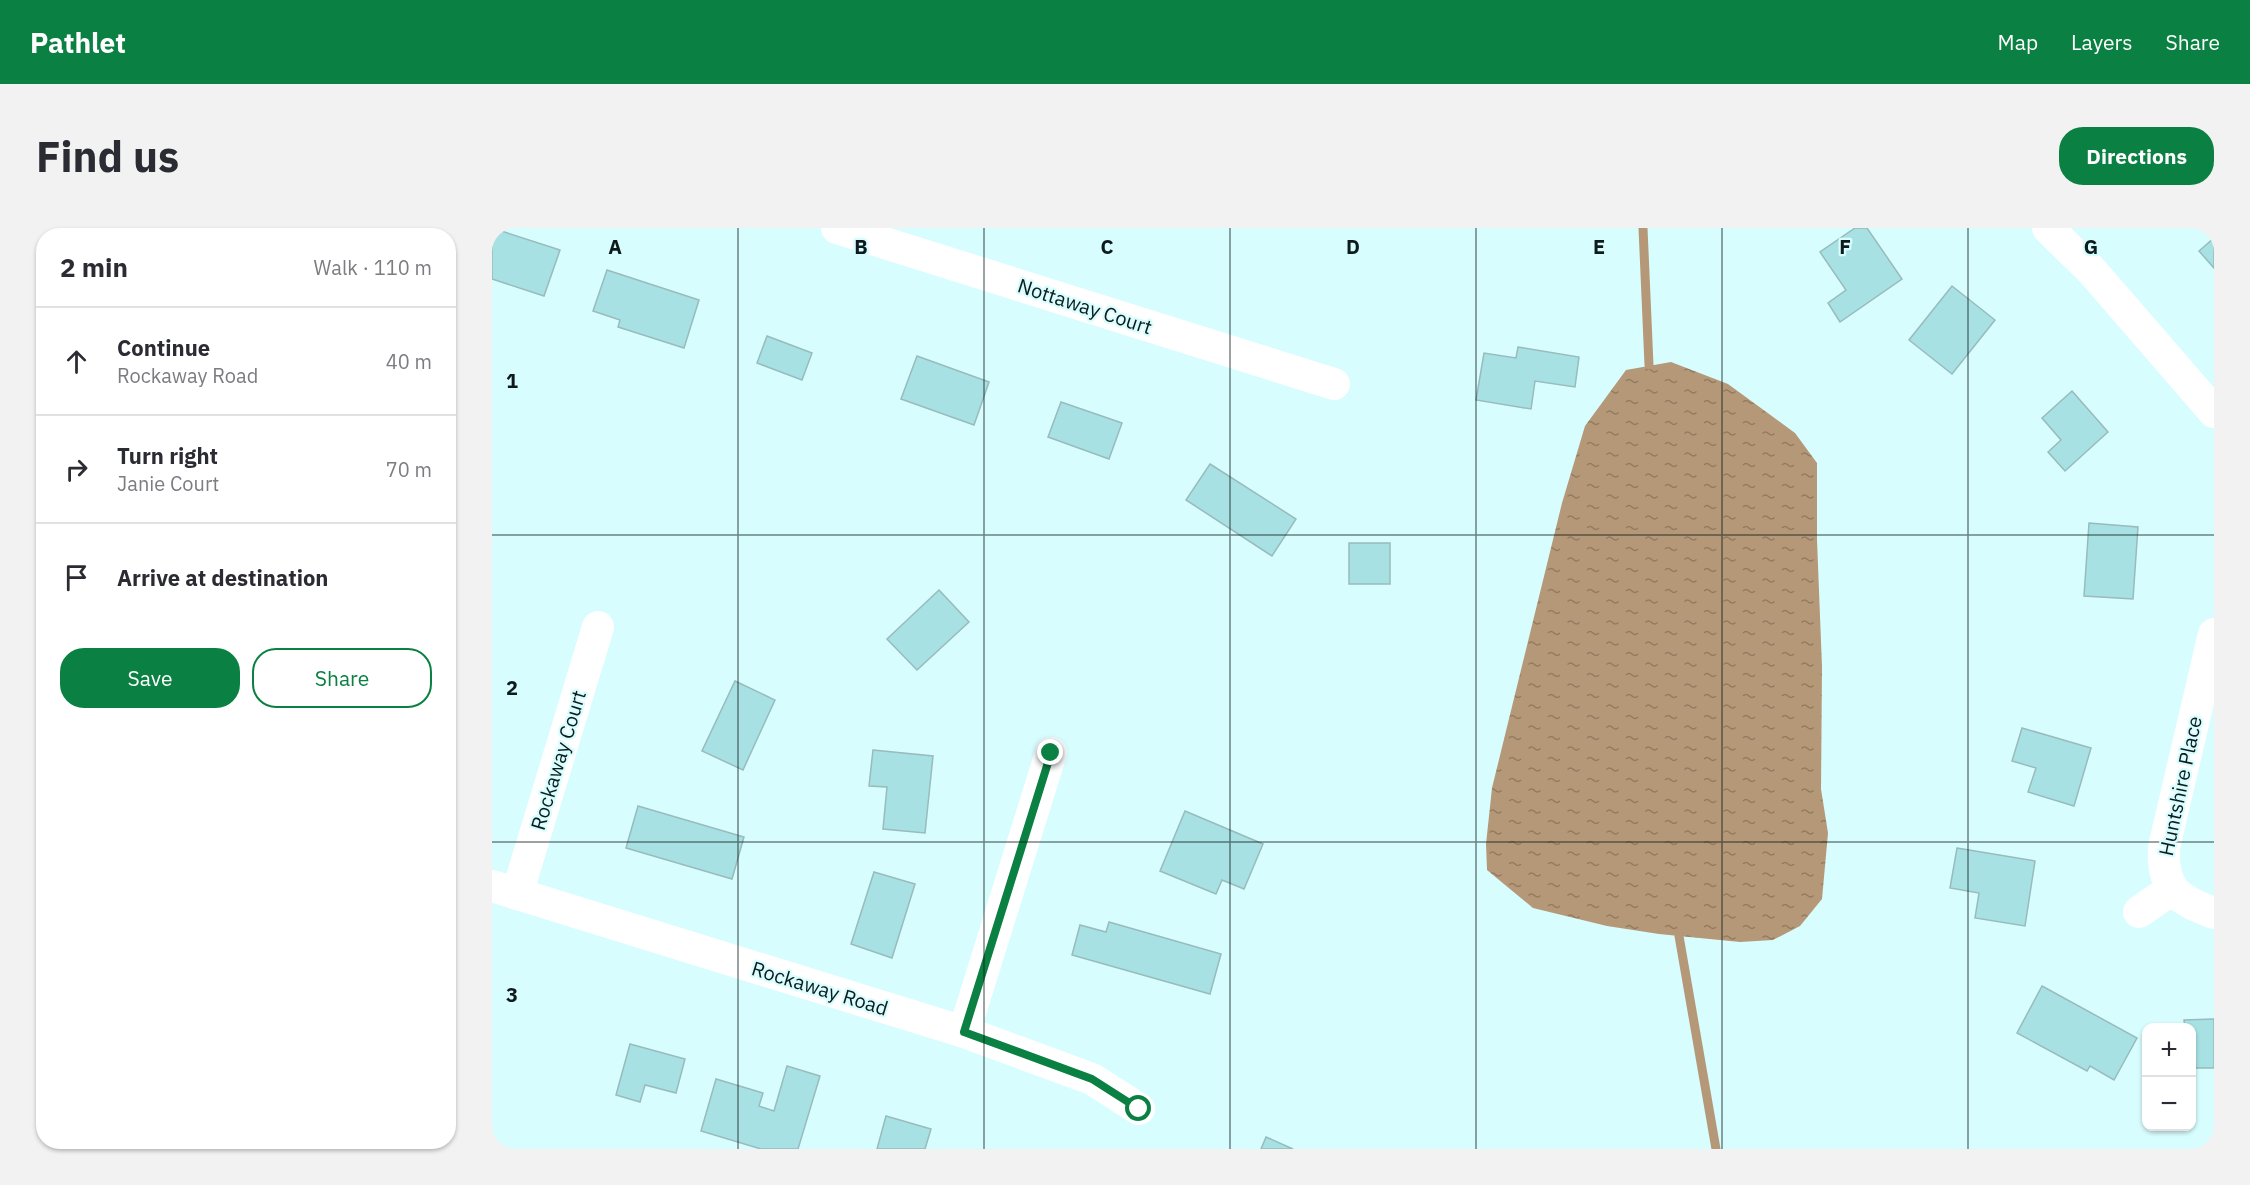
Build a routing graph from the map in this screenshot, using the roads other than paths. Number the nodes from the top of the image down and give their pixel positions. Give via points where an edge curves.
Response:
1 (837, 228) edge
2 (2048, 228) edge
3 (1334, 384) dead end
4 (2214, 412) edge
5 (598, 627) dead end
6 (2214, 634) edge
7 (1051, 753) dead end
8 (2172, 889) junction
9 (504, 890) edge
10 (2139, 912) dead end
11 (2214, 913) edge
12 (964, 1032) junction
13 (1139, 1109) dead end

1 - 3 street, Nottaway Court
2 - 4 street via 2092,272
5 - 9 street, Rockaway Court
6 - 8 street, Huntshire Place via 2164,847 2163,868
7 - 12 street
8 - 10 street
8 - 11 street via 2186,902
9 - 12 street, Rockaway Road
12 - 13 street, Rockaway Road via 1092,1079

